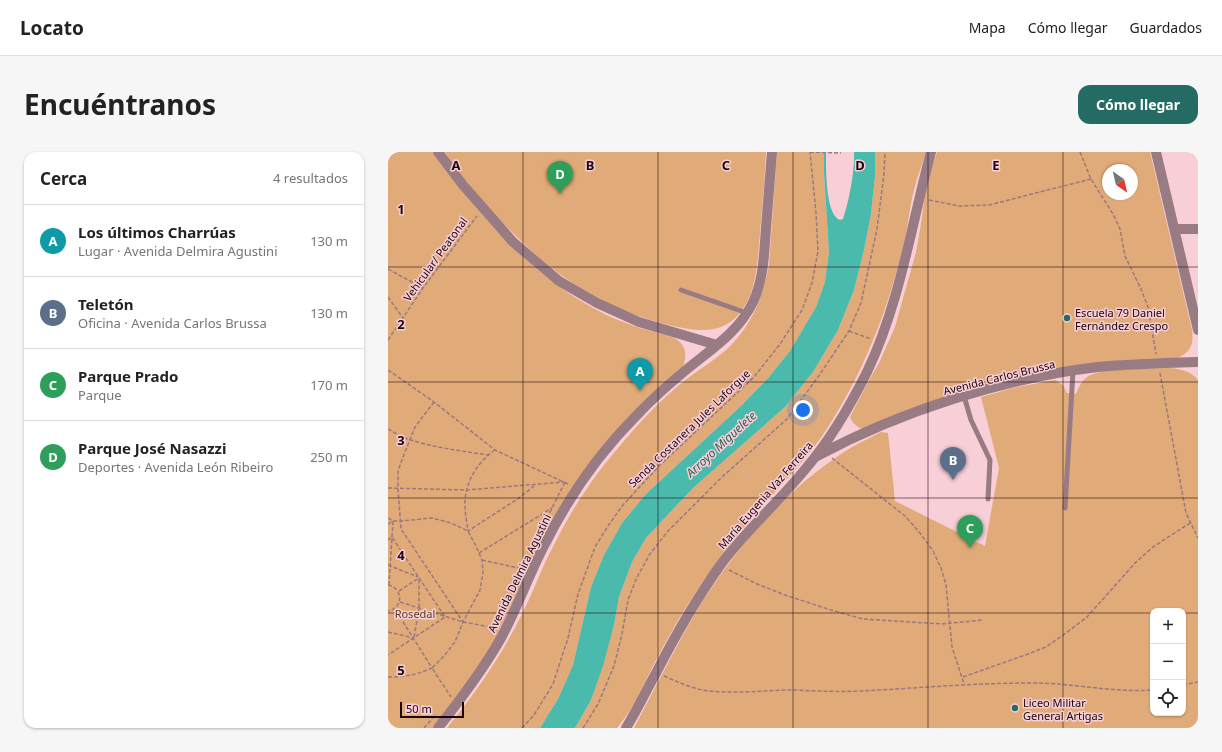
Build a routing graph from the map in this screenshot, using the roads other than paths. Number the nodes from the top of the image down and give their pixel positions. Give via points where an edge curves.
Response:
1 (438, 152) edge
2 (772, 152) edge
3 (931, 152) edge
4 (1156, 152) edge
5 (1175, 229) junction
6 (1198, 229) edge
7 (682, 290) dead end
8 (747, 313) junction
9 (1198, 330) edge
10 (717, 345) junction
11 (1198, 362) edge
12 (1073, 371) junction
13 (964, 396) junction
14 (820, 454) junction
15 (988, 499) dead end
16 (1065, 508) dead end
17 (438, 728) edge
18 (626, 728) edge

1 - 10 street via 513,242 559,281 604,307 639,322
2 - 8 street, Avenida Delmira Agustini via 761,277
3 - 14 street, María Eugenia Vaz Ferreira via 892,308 880,342 866,373
4 - 5 street
5 - 6 street
5 - 9 street
7 - 8 lane
8 - 10 street, Avenida Delmira Agustini
10 - 17 street, Avenida Delmira Agustini via 636,415 577,488 544,545 505,631 473,683
11 - 12 street, Avenida Carlos Brussa via 1123,365
12 - 13 street, Avenida Carlos Brussa
12 - 16 lane
13 - 14 street, Avenida Carlos Brussa via 893,421
13 - 15 lane via 970,420 990,460
14 - 18 street, María Eugenia Vaz Ferreira via 761,517 721,565 686,616

